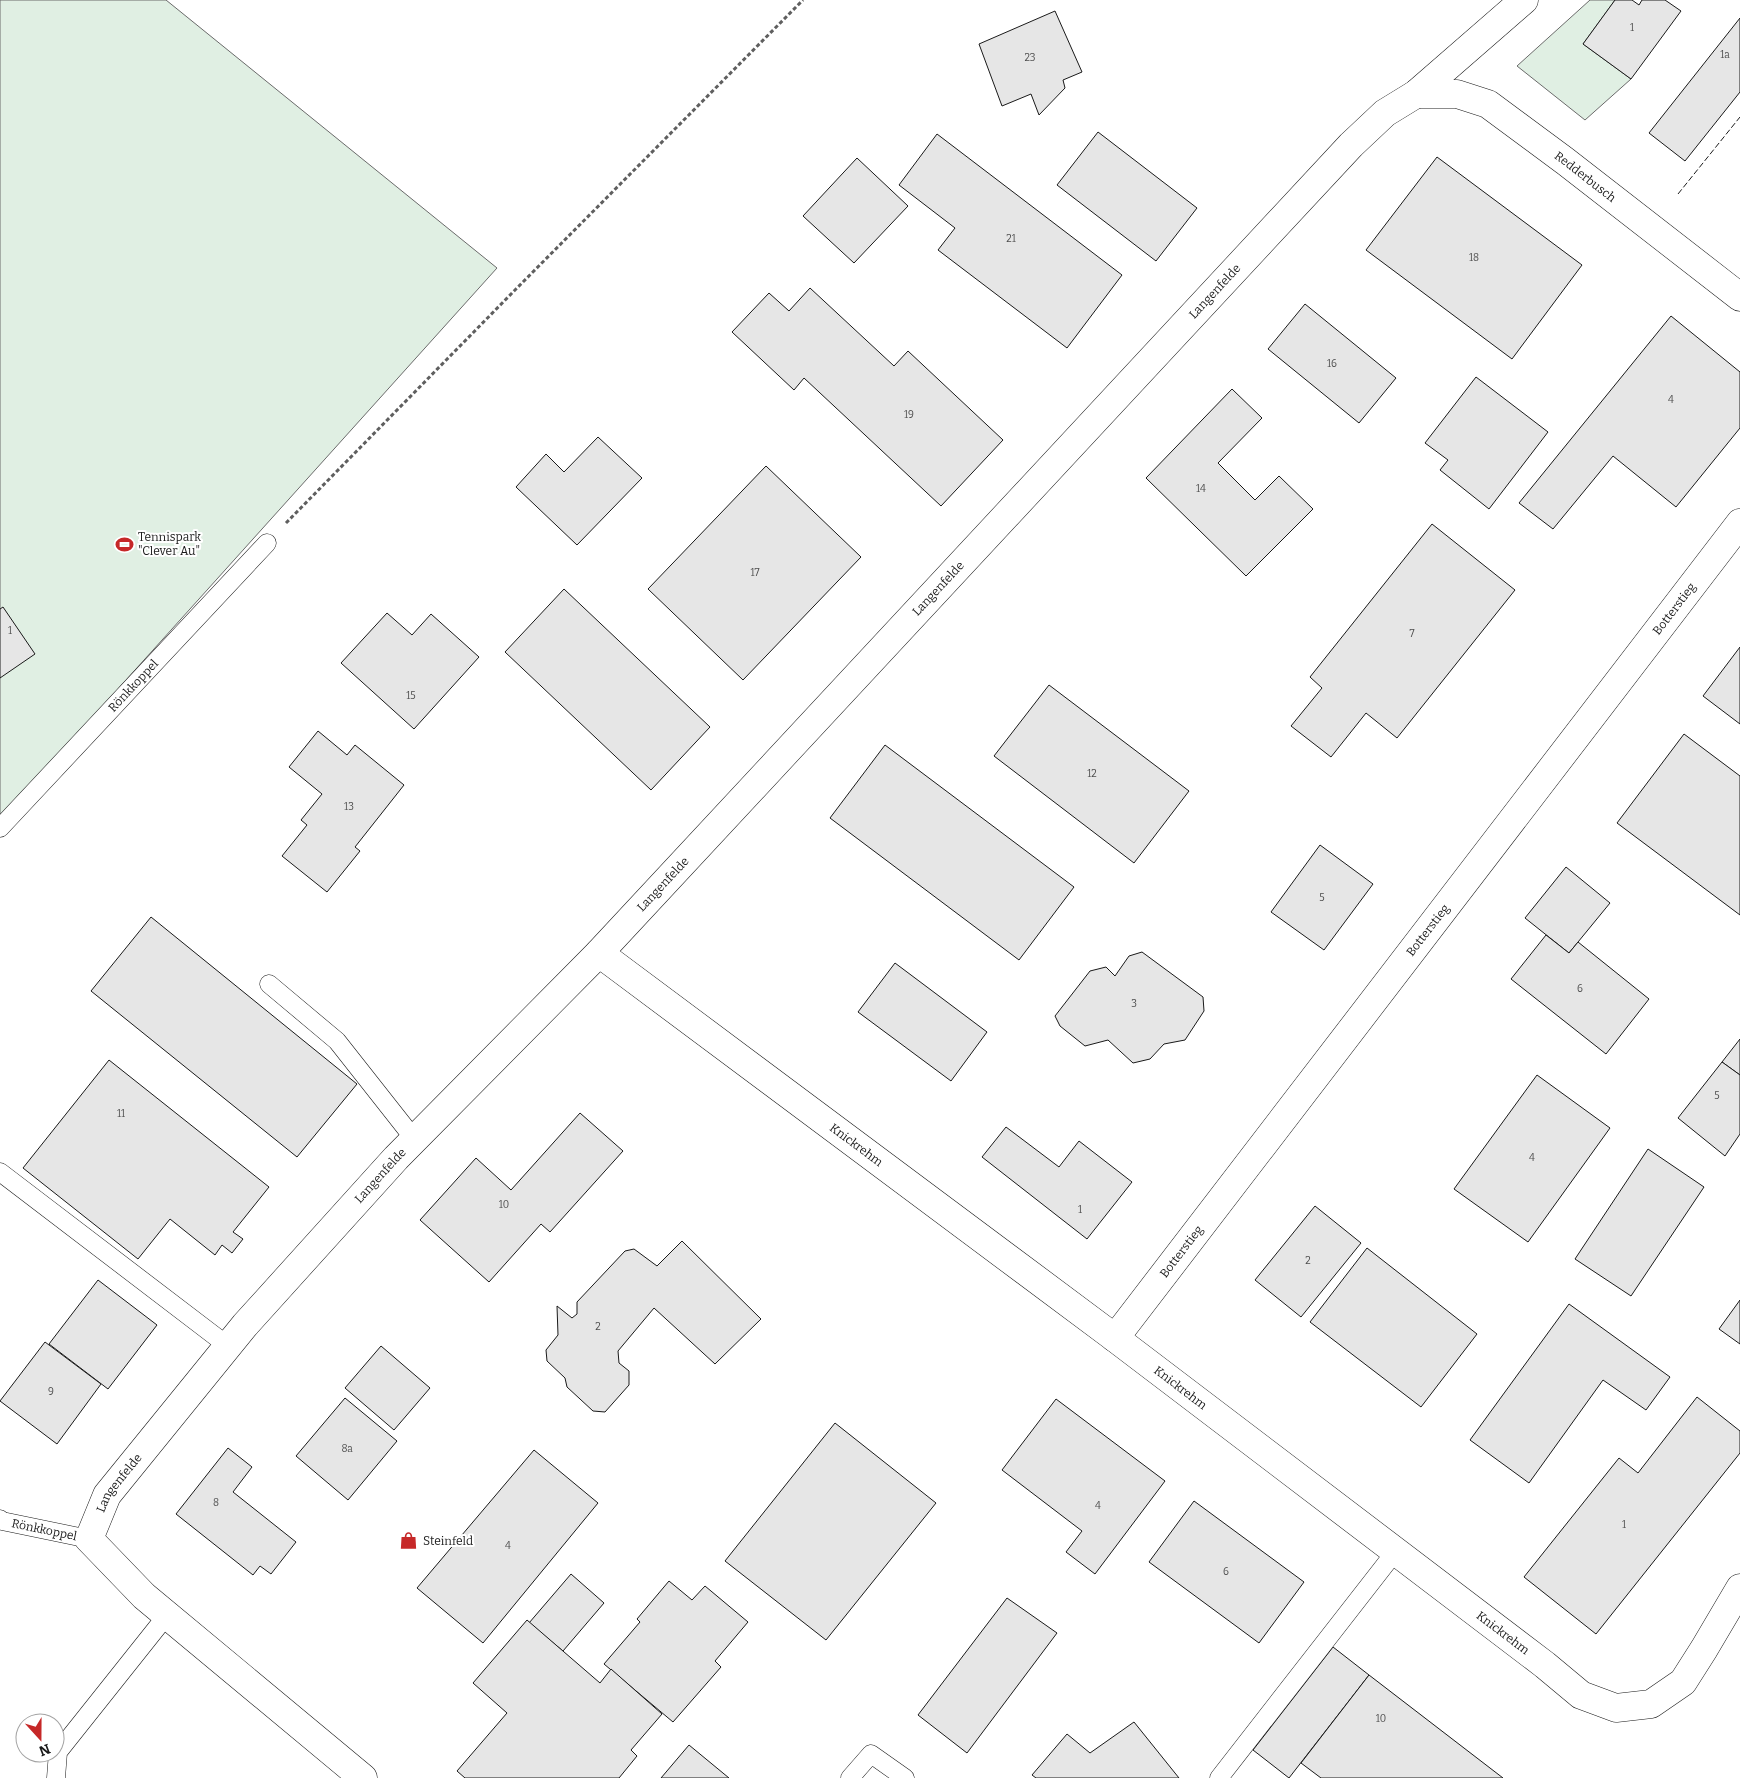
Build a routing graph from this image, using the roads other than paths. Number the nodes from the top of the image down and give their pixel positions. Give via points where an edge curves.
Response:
1 (1524, 0) edge
2 (1416, 94) junction
3 (1740, 297) edge
4 (1740, 523) edge
5 (267, 543) road end
6 (0, 828) edge
7 (599, 953) junction
8 (269, 984) dead end
9 (415, 1140) junction
10 (0, 1172) edge
11 (1114, 1338) junction
12 (228, 1346) junction
13 (1, 1521) edge
14 (89, 1539) junction
15 (1395, 1552) junction
16 (1740, 1588) edge
17 (167, 1615) junction
18 (56, 1778) edge
19 (363, 1778) edge
20 (850, 1778) edge
21 (905, 1778) edge
22 (1219, 1778) edge

1 - 2 street, Langenfelde
2 - 3 street, Redderbusch via 1457,94 1488,104
2 - 7 street, Langenfelde via 1385,113 1352,145
4 - 11 street, Botterstieg
5 - 6 lane, Rönkkoppel
7 - 9 street, Langenfelde
7 - 11 street, Knickrehm
8 - 9 lane via 337,1041
9 - 12 street, Langenfelde
10 - 12 lane
11 - 15 street, Knickrehm
12 - 14 street, Langenfelde via 107,1496
13 - 14 lane, Rönkkoppel
14 - 17 street
15 - 16 street, Knickrehm via 1581,1695 1616,1708 1651,1704 1683,1682
15 - 22 lane
17 - 18 lane via 58,1752
17 - 19 street
20 - 21 lane via 871,1754

